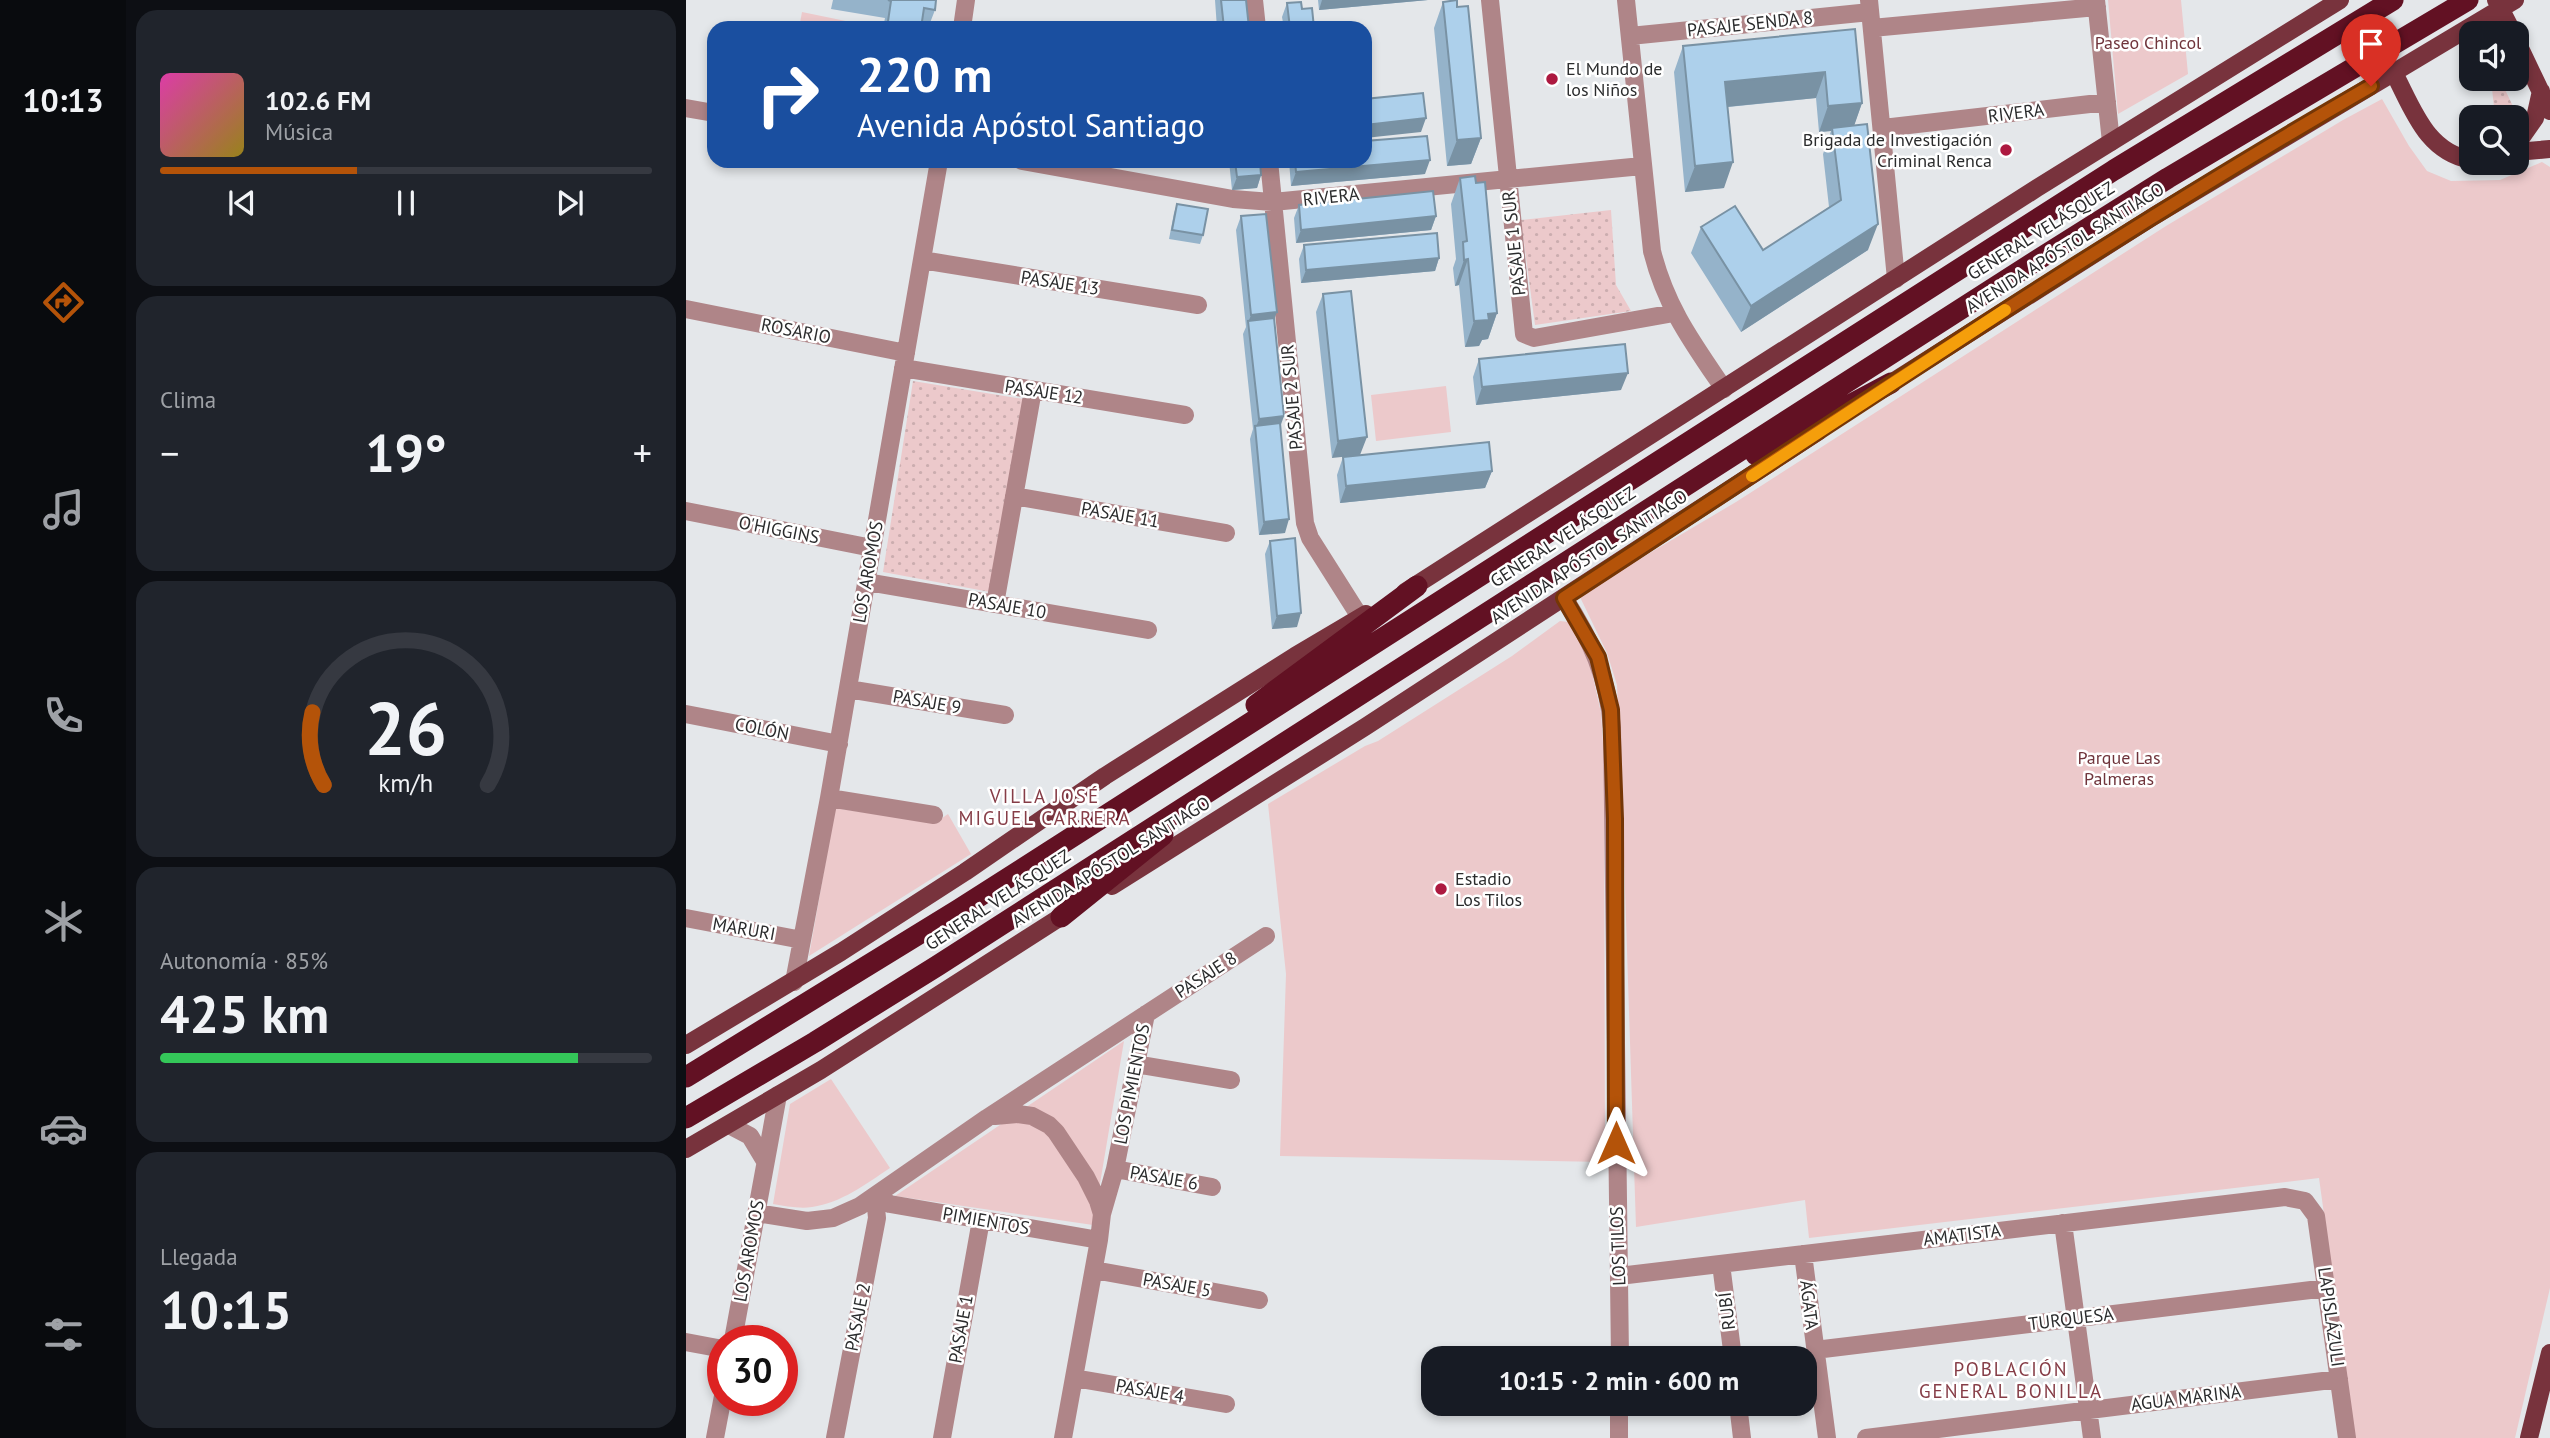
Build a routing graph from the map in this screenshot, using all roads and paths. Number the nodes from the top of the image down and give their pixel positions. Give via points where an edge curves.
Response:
1 (966, 0) edge
2 (1254, 0) edge
3 (1490, 0) edge
4 (1626, 0) edge
5 (2340, 0) edge
6 (2393, 0) edge
7 (2468, 0) edge
8 (2504, 3) edge
9 (2097, 4) edge
10 (1871, 13) edge
11 (962, 21) edge
12 (1256, 21) edge
13 (2509, 21) edge
14 (1630, 36) junction
15 (2529, 67) edge
16 (2394, 73) junction
17 (2541, 91) junction
18 (2108, 102) junction
19 (686, 108) edge
20 (2550, 111) edge
21 (707, 112) edge
22 (2529, 127) edge
23 (1883, 128) junction
24 (2111, 142) junction
25 (2550, 149) edge
26 (2529, 151) edge
27 (2459, 156) edge
28 (1642, 166) junction
29 (938, 168) edge
30 (1061, 168) edge
31 (1270, 168) edge
32 (1508, 179) junction
33 (1273, 202) junction
34 (922, 261) junction
35 (1896, 279) junction
36 (1198, 305) dead end
37 (686, 309) edge
38 (1674, 313) junction
39 (904, 361) junction
40 (1891, 383) junction
41 (1724, 389) junction
42 (1033, 390) junction
43 (1185, 415) dead end
44 (1014, 496) junction
45 (686, 511) edge
46 (1618, 528) junction
47 (1226, 533) dead end
48 (872, 548) junction
49 (867, 582) junction
50 (1417, 586) junction
51 (1564, 598) junction
52 (995, 604) junction
53 (1360, 617) junction
54 (1148, 630) dead end
55 (848, 689) junction
56 (686, 714) edge
57 (1005, 715) dead end
58 (839, 744) junction
59 (1238, 773) junction
60 (1165, 778) junction
61 (830, 798) junction
62 (934, 815) dead end
63 (1061, 917) junction
64 (686, 918) edge
65 (1266, 936) dead end
66 (802, 940) junction
67 (794, 982) junction
68 (1146, 1014) junction
69 (686, 1045) edge
70 (1136, 1064) junction
71 (686, 1077) edge
72 (1231, 1080) dead end
73 (778, 1096) junction
74 (686, 1118) edge
75 (987, 1118) junction
76 (729, 1125) junction
77 (686, 1149) edge
78 (765, 1161) junction
79 (1115, 1170) junction
80 (1212, 1187) dead end
81 (875, 1197) junction
82 (2305, 1201) joint
83 (756, 1213) junction
84 (1102, 1214) junction
85 (981, 1220) junction
86 (2063, 1223) junction
87 (1099, 1240) junction
88 (1803, 1254) junction
89 (1721, 1264) junction
90 (1094, 1270) junction
91 (1619, 1276) junction
92 (2327, 1288) junction
93 (1259, 1300) dead end
94 (2076, 1319) junction
95 (736, 1325) edge
96 (686, 1342) edge
97 (707, 1346) edge
98 (1619, 1346) edge
99 (1731, 1346) edge
100 (1814, 1346) edge
101 (1817, 1350) edge
102 (2550, 1353) edge
103 (1817, 1365) edge
104 (1074, 1378) junction
105 (2339, 1379) junction
106 (1226, 1404) dead end
107 (2088, 1410) junction
108 (719, 1416) edge
109 (1619, 1416) edge
110 (1739, 1416) edge
111 (715, 1438) edge
112 (835, 1438) edge
113 (942, 1438) edge
114 (1063, 1438) edge
115 (1619, 1438) edge
116 (1742, 1438) edge
117 (1827, 1438) edge
118 (1866, 1438) edge
119 (2092, 1438) edge
120 (2347, 1438) edge
121 (2529, 1438) edge

1 - 11 street
2 - 12 street
3 - 32 street, PASAJE 1 SUR
4 - 14 street
5 - 24 main road
6 - 60 highway, GENERAL VELÁSQUEZ via 1962,266
7 - 46 highway, GENERAL VELÁSQUEZ via 2168,178
8 - 13 main road
8 - 16 main road, AVENIDA APÓSTOL SANTIAGO
9 - 10 street, PASAJE SENDA 8
9 - 18 street
10 - 14 street, PASAJE SENDA 8
10 - 23 street
14 - 28 street
15 - 17 main road
16 - 27 main road via 2422,127 2433,141
16 - 40 main road, AVENIDA APÓSTOL SANTIAGO via 2166,209
17 - 20 main road
17 - 22 main road
18 - 23 street, RIVERA
18 - 24 street
19 - 21 street
23 - 35 street
24 - 35 main road
25 - 26 main road
28 - 32 street, RIVERA
28 - 38 street via 1652,251
29 - 34 street, LOS AROMOS
30 - 33 street, RIVERA
31 - 33 street, PASAJE 2 SUR
32 - 33 street, RIVERA
32 - 38 street, PASAJE 1 SUR via 1524,334 1534,338
33 - 53 street, PASAJE 2 SUR via 1305,523
34 - 36 street, PASAJE 13
34 - 39 street, LOS AROMOS
35 - 41 main road
37 - 39 street, ROSARIO
38 - 41 street
39 - 42 street, PASAJE 12
39 - 48 street, LOS AROMOS
40 - 46 highway
40 - 51 main road, AVENIDA APÓSTOL SANTIAGO
41 - 50 main road
42 - 43 street, PASAJE 12
42 - 44 street
44 - 47 street, PASAJE 11
44 - 52 street
45 - 48 street, O'HIGGINS
46 - 59 highway, GENERAL VELÁSQUEZ
48 - 49 street, LOS AROMOS
49 - 52 street, PASAJE 10
49 - 55 street, LOS AROMOS
50 - 53 main road
50 - 60 highway
51 - 63 main road, AVENIDA APÓSTOL SANTIAGO
51 - 91 street, LOS TILOS via 1598,657 1612,719
52 - 54 street, PASAJE 10
53 - 67 main road via 1105,776
55 - 57 street, PASAJE 9
55 - 58 street, LOS AROMOS
56 - 58 street, COLÓN
58 - 61 street, LOS AROMOS
59 - 63 highway
59 - 74 highway, GENERAL VELÁSQUEZ via 876,1004
60 - 71 highway, GENERAL VELÁSQUEZ
61 - 62 street
61 - 66 street, LOS AROMOS
63 - 73 main road, AVENIDA APÓSTOL SANTIAGO
64 - 66 street, MARURI
65 - 68 street, PASAJE 8
66 - 67 street, LOS AROMOS
67 - 69 main road
68 - 70 street, LOS PIMIENTOS
68 - 75 street, LOS PIMIENTOS
70 - 72 street
70 - 79 street, LOS PIMIENTOS
73 - 76 main road, AVENIDA APÓSTOL SANTIAGO
73 - 78 street, LOS AROMOS
75 - 81 street, LOS PIMIENTOS
75 - 84 street, LOS PIMIENTOS via 1017,1114 1049,1125 1086,1177
76 - 77 main road, AVENIDA APÓSTOL SANTIAGO
76 - 78 street via 750,1136
78 - 83 street, LOS AROMOS
79 - 80 street, PASAJE 6
79 - 84 street, LOS PIMIENTOS
81 - 83 street, LOS PIMIENTOS via 849,1212 820,1220 793,1221
81 - 85 street, PIMIENTOS via 890,1204
81 - 112 street, PASAJE 2 via 877,1218
82 - 86 street, AMATISTA via 2285,1197
82 - 92 street, LAPISLÁZULI via 2316,1216
83 - 95 street, LOS AROMOS
84 - 87 street, LOS PIMIENTOS
85 - 87 street, PIMIENTOS
85 - 113 street, PASAJE 1
86 - 88 street, AMATISTA
86 - 94 street
87 - 90 street, LOS PIMIENTOS
88 - 89 street, AMATISTA
88 - 100 street, ÁGATA
89 - 91 street, AMATISTA
89 - 99 street, RUBÍ
90 - 93 street, PASAJE 5
90 - 104 street, LOS PIMIENTOS
91 - 98 street, LOS TILOS
92 - 94 street, TURQUESA
92 - 105 street, LAPISLÁZULI
94 - 101 street, TURQUESA
94 - 107 street
96 - 97 street
102 - 121 main road
103 - 117 street, ÁGATA
104 - 106 street, PASAJE 4
104 - 114 street, LOS PIMIENTOS
105 - 107 street, AGUA MARINA
105 - 120 street, LAPISLÁZULI
107 - 118 street, AGUA MARINA
107 - 119 street
108 - 111 street
109 - 115 street
110 - 116 street

